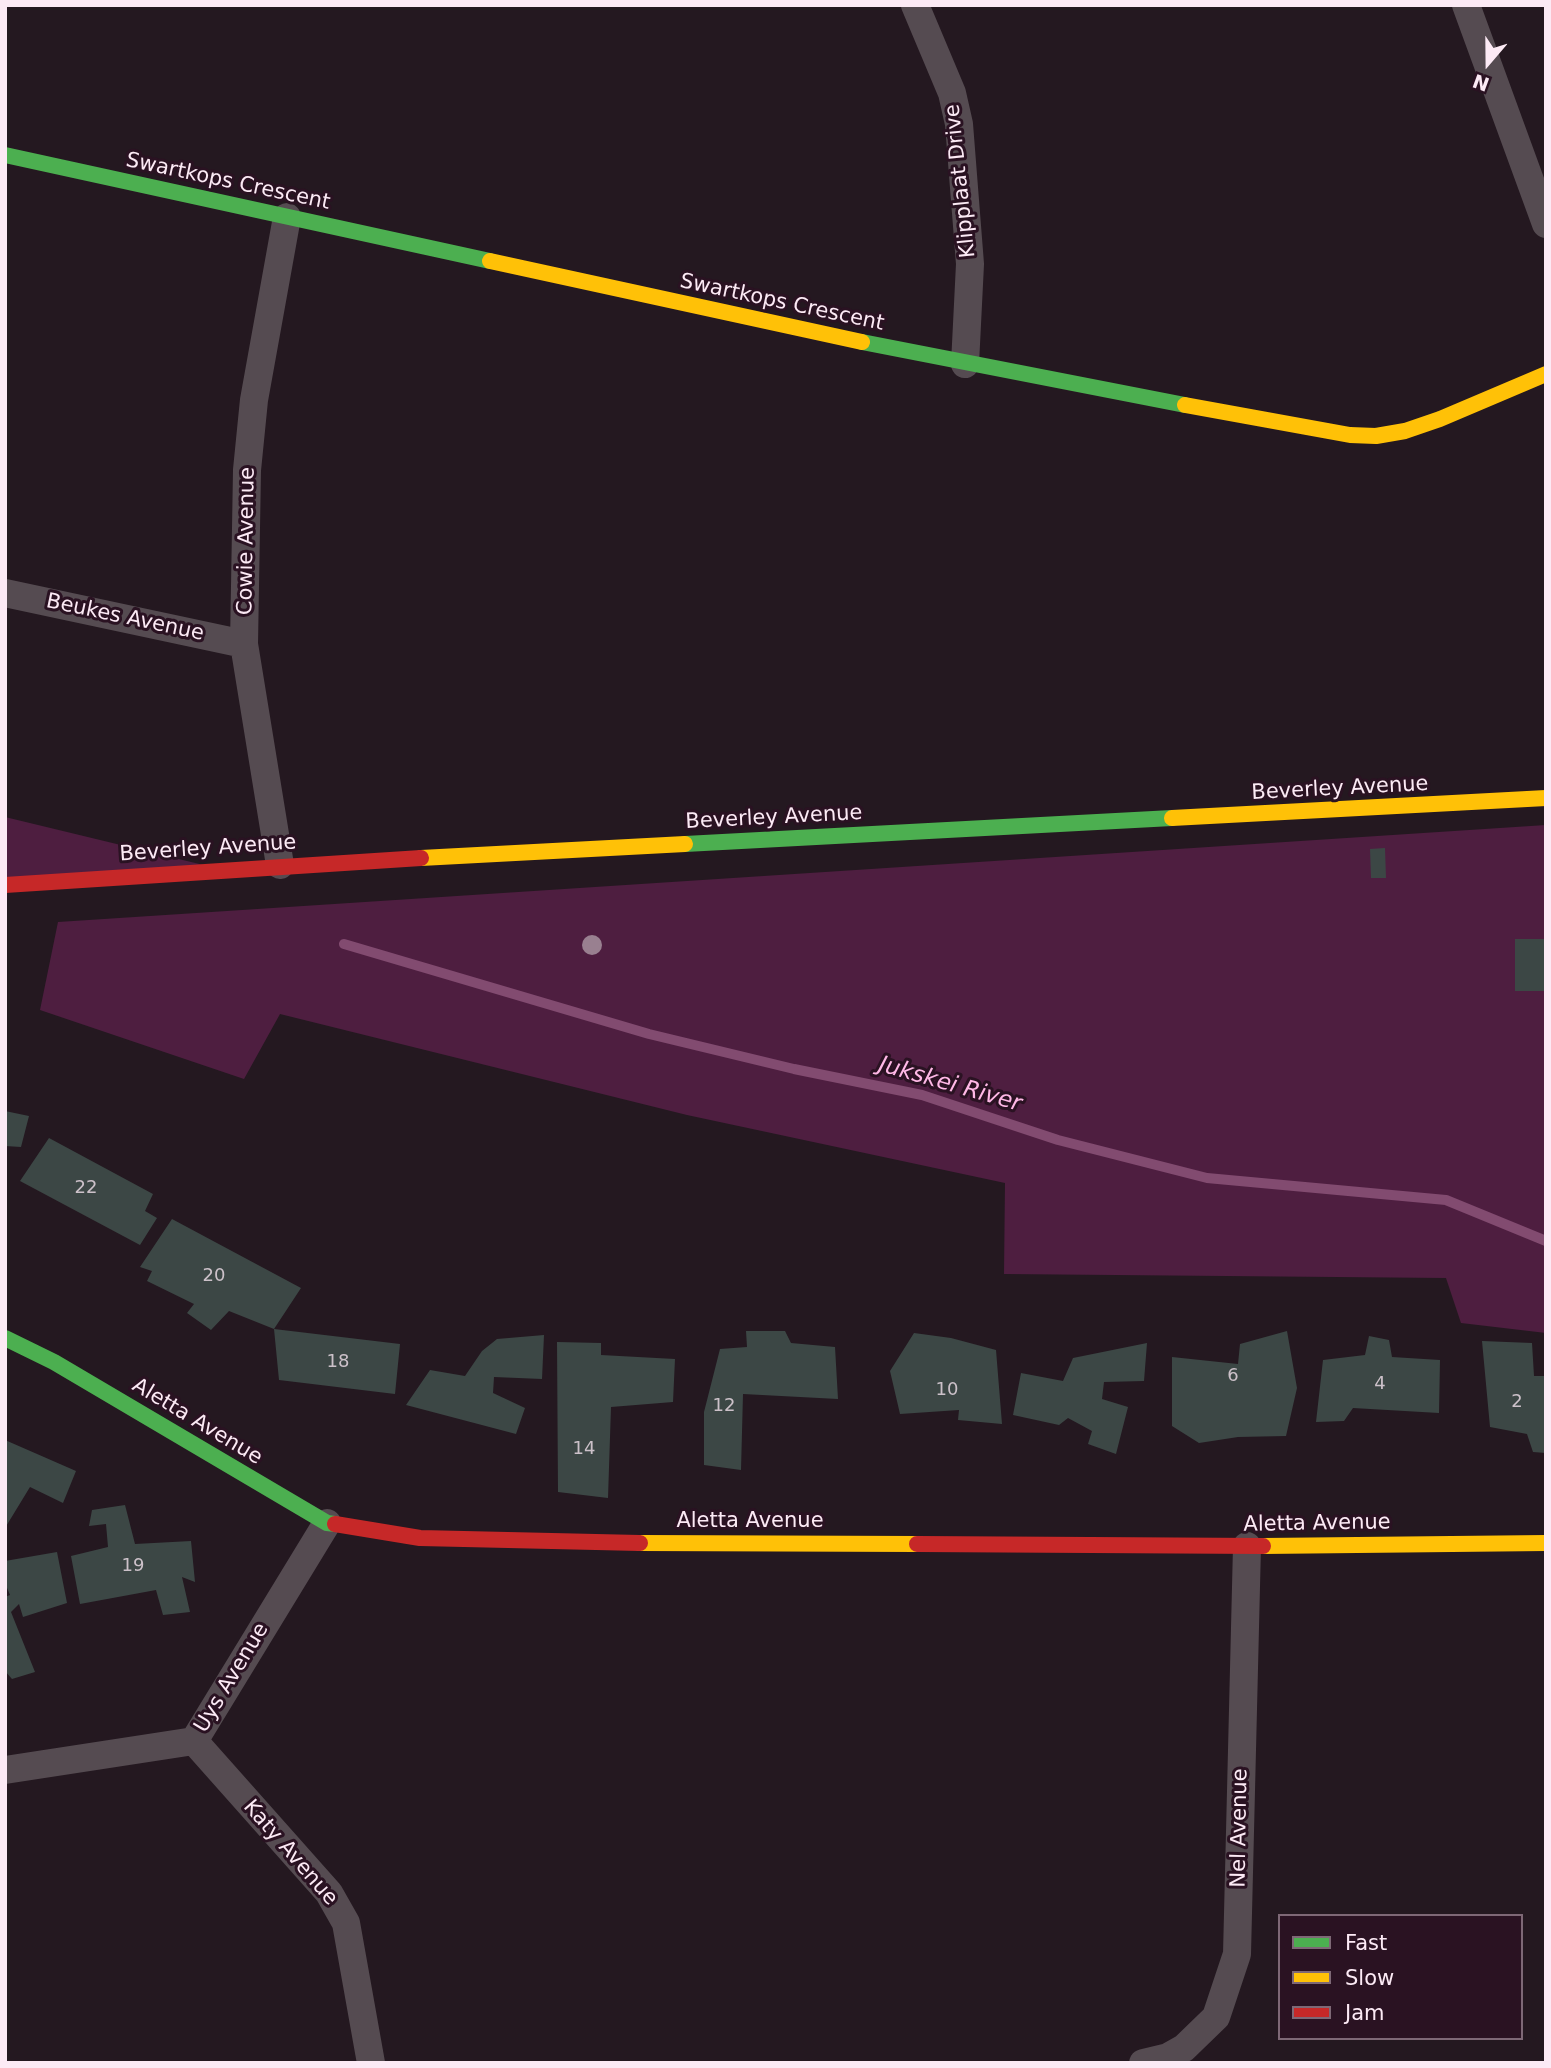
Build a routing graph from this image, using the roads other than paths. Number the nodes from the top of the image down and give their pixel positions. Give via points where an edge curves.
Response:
1 (915, 5) edge
2 (1466, 5) edge
3 (5, 155) edge
4 (287, 217) junction
5 (1546, 224) edge
6 (965, 364) junction
7 (1546, 374) edge
8 (5, 593) edge
9 (244, 644) junction
10 (1546, 798) edge
11 (280, 865) junction
12 (5, 886) edge
13 (5, 1338) edge
14 (327, 1523) junction
15 (1546, 1543) edge
16 (1247, 1546) junction
17 (194, 1741) junction
18 (5, 1770) edge
19 (371, 2063) edge
20 (1143, 2063) edge

1 - 6 street, Klipplaat Drive via 952,93 959,124 970,264
2 - 5 street
3 - 4 street, Swartkops Crescent
4 - 6 street, Swartkops Crescent
4 - 9 street, Cowie Avenue via 254,400 247,470
6 - 7 street, Swartkops Crescent via 1350,435 1376,436 1440,419
8 - 9 street, Beukes Avenue
9 - 11 street, Cowie Avenue
10 - 11 street, Beverley Avenue
11 - 12 street, Beverley Avenue
13 - 14 street, Aletta Avenue via 54,1362
14 - 16 street, Aletta Avenue via 420,1538 504,1542
14 - 17 street, Uys Avenue
15 - 16 street, Aletta Avenue
16 - 20 street, Nel Avenue via 1237,1954 1216,2017 1184,2048
17 - 18 street, Uys Avenue
17 - 19 street, Katy Avenue via 329,1893 346,1923

